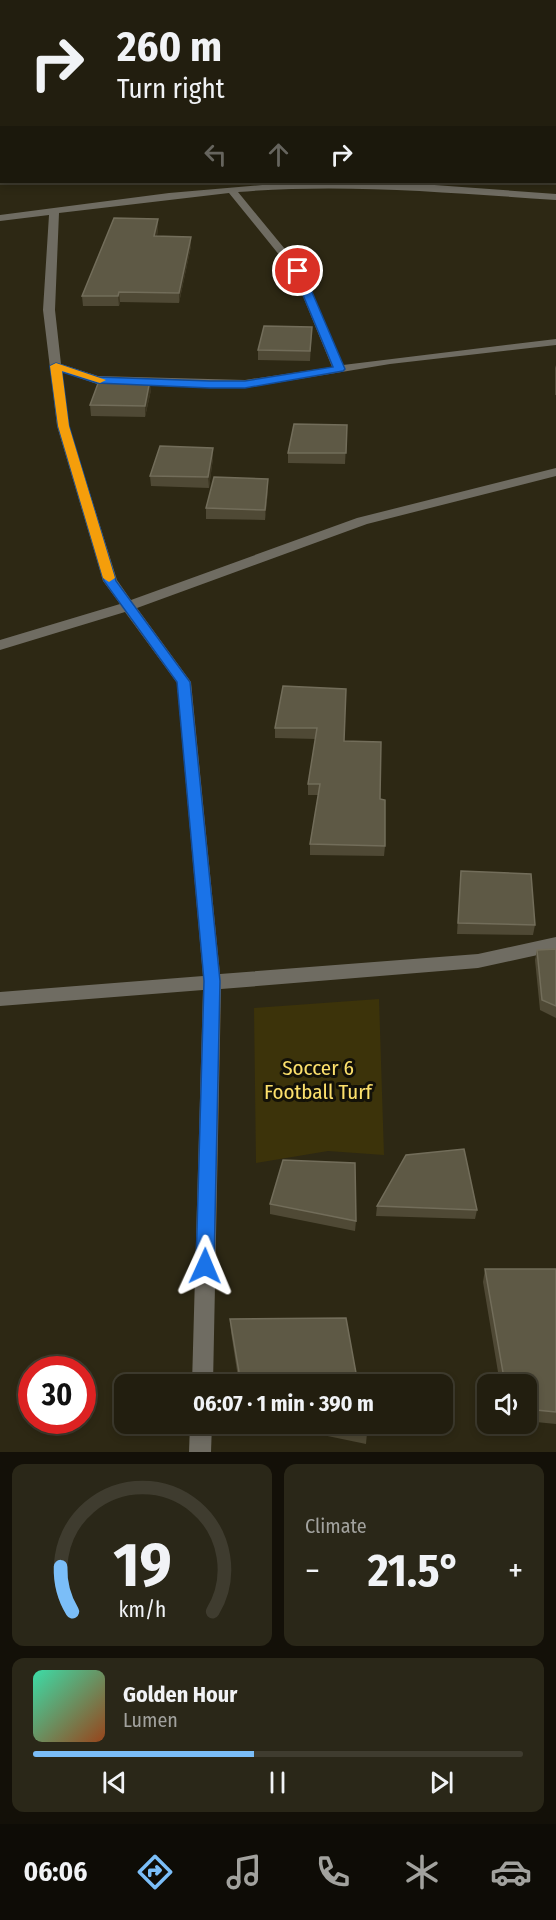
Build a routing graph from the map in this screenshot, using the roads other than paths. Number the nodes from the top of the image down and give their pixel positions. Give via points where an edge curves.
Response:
1 (233, 192) junction
2 (556, 197) edge
3 (54, 210) junction
4 (0, 218) edge
5 (556, 342) edge
6 (56, 366) junction
7 (339, 369) junction
8 (556, 472) edge
9 (128, 606) junction
10 (0, 645) edge
11 (556, 944) edge
12 (212, 981) junction
13 (0, 999) edge
14 (202, 1374) edge
15 (201, 1434) edge
16 (200, 1452) edge

1 - 2 street via 339,184
1 - 3 street
1 - 7 street via 298,271
3 - 4 street
3 - 6 street via 49,310
5 - 7 street
6 - 7 street via 97,380 210,384 245,384
6 - 9 street via 63,426 110,581
8 - 9 street via 362,521
9 - 10 street
9 - 12 street via 184,682
11 - 12 street via 478,961
12 - 13 street
12 - 14 street
15 - 16 street

